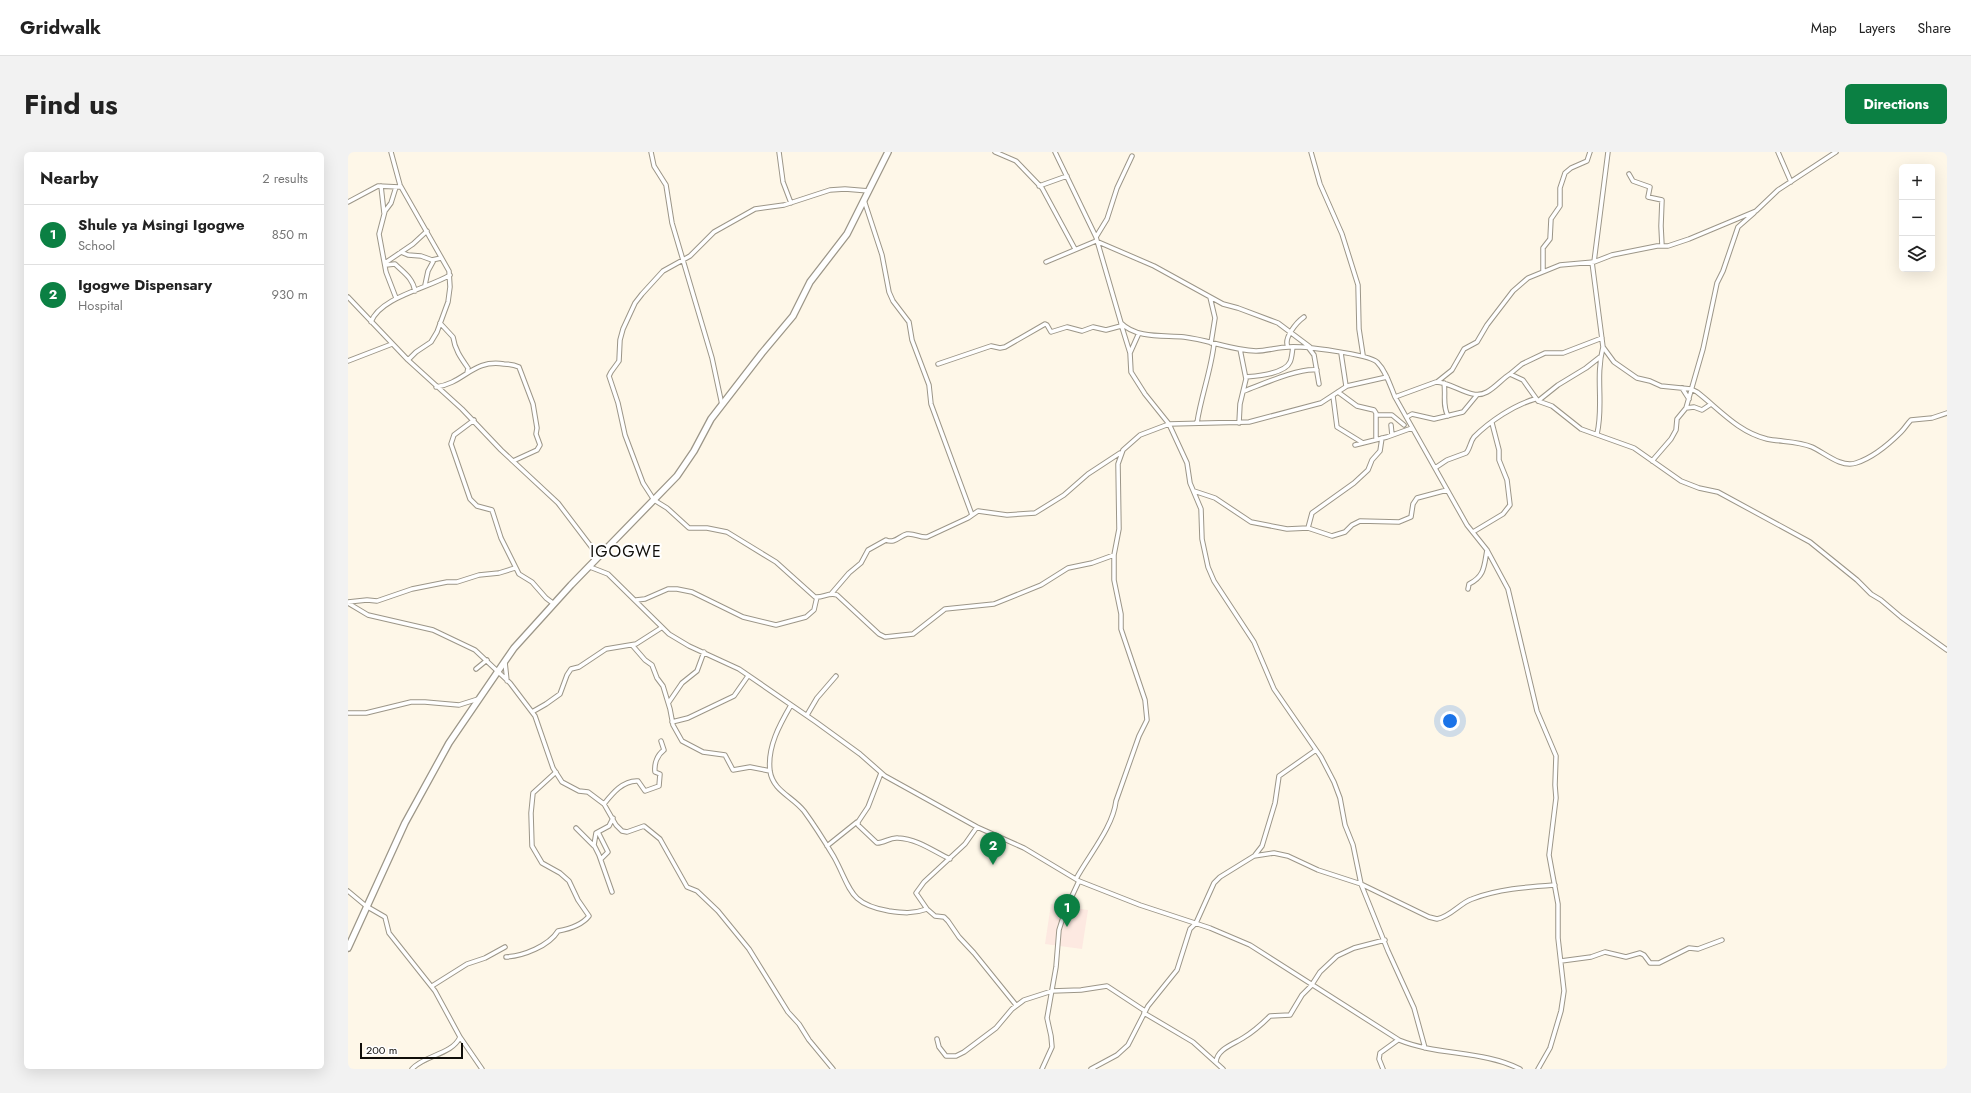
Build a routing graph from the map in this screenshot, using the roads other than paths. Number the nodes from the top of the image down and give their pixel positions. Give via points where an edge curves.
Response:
1 (391, 152) edge
2 (650, 152) edge
3 (780, 152) edge
4 (888, 152) edge
5 (995, 152) edge
6 (1055, 152) edge
7 (1311, 152) edge
8 (1590, 152) edge
9 (1608, 152) edge
10 (1778, 152) edge
11 (1836, 152) edge
12 (1132, 156) dead end
13 (1629, 174) dead end
14 (1067, 176) junction
15 (1791, 182) junction
16 (381, 186) junction
17 (1039, 186) junction
18 (396, 187) junction
19 (401, 188) junction
20 (869, 191) junction
21 (864, 200) junction
22 (348, 202) edge
23 (791, 203) junction
24 (1756, 211) junction
25 (384, 216) junction
26 (427, 231) junction
27 (1096, 239) junction
28 (1662, 246) junction
29 (1075, 249) junction
30 (401, 252) junction
31 (441, 258) junction
32 (434, 260) junction
33 (682, 260) junction
34 (1046, 262) dead end
35 (1593, 262) junction
36 (385, 264) junction
37 (1543, 271) junction
38 (450, 275) junction
39 (425, 285) junction
40 (415, 291) junction
41 (348, 296) edge
42 (1210, 297) junction
43 (396, 298) junction
44 (1304, 316) dead end
45 (372, 322) junction
46 (440, 324) junction
47 (1121, 324) junction
48 (1291, 332) junction
49 (1139, 333) junction
50 (1602, 338) junction
51 (1286, 342) junction
52 (1213, 343) junction
53 (392, 344) junction
54 (1290, 347) junction
55 (1602, 347) junction
56 (1280, 348) junction
57 (1309, 348) junction
58 (1240, 349) junction
59 (1130, 353) junction
60 (1341, 353) junction
61 (1363, 356) junction
62 (1600, 357) junction
63 (348, 360) edge
64 (408, 360) junction
65 (938, 364) dead end
66 (1317, 370) junction
67 (467, 373) junction
68 (1510, 374) junction
69 (1387, 376) junction
70 (1246, 377) junction
71 (1436, 382) junction
72 (1444, 383) junction
73 (1319, 384) dead end
74 (1346, 386) junction
75 (436, 387) junction
76 (1682, 388) junction
77 (1691, 389) junction
78 (1244, 391) junction
79 (1338, 392) junction
80 (1477, 395) junction
81 (1333, 396) junction
82 (1395, 397) junction
83 (1689, 399) junction
84 (1537, 400) junction
85 (1711, 404) junction
86 (722, 405) junction
87 (1686, 408) junction
88 (1947, 413) edge
89 (1376, 415) junction
90 (1448, 416) junction
91 (1407, 417) junction
92 (474, 420) junction
93 (1492, 422) junction
94 (1197, 423) junction
95 (1239, 423) junction
96 (1169, 424) junction
97 (1392, 425) dead end
98 (1404, 425) junction
99 (1412, 428) junction
100 (1403, 431) junction
101 (1597, 434) junction
102 (1392, 435) junction
103 (1382, 438) junction
104 (1376, 439) junction
105 (1363, 443) junction
106 (1355, 445) dead end
107 (1121, 453) junction
108 (513, 461) junction
109 (1652, 461) junction
110 (1435, 468) junction
111 (1447, 490) junction
112 (1194, 491) junction
113 (654, 500) junction
114 (972, 515) junction
115 (1308, 528) junction
116 (1473, 532) junction
117 (1487, 550) junction
118 (1114, 555) junction
119 (599, 557) junction
120 (590, 567) junction
121 (515, 568) junction
122 (1468, 588) dead end
123 (831, 594) junction
124 (816, 597) junction
125 (636, 600) junction
126 (348, 603) edge
127 (554, 604) junction
128 (661, 628) junction
129 (632, 644) junction
130 (1947, 650) edge
131 (704, 652) junction
132 (486, 660) junction
133 (504, 661) junction
134 (476, 669) dead end
135 (498, 672) junction
136 (748, 676) junction
137 (836, 676) dead end
138 (508, 681) junction
139 (481, 698) junction
140 (669, 702) junction
141 (791, 705) junction
142 (532, 712) junction
143 (348, 713) edge
144 (806, 715) junction
145 (672, 722) junction
146 (661, 741) dead end
147 (1316, 750) junction
148 (770, 771) junction
149 (556, 772) junction
150 (880, 773) junction
151 (604, 804) junction
152 (613, 818) junction
153 (858, 822) junction
154 (977, 827) junction
155 (576, 828) dead end
156 (598, 832) junction
157 (594, 846) junction
158 (827, 846) junction
159 (1254, 856) junction
160 (601, 859) junction
161 (950, 859) junction
162 (1077, 880) junction
163 (1361, 884) junction
164 (1555, 885) junction
165 (348, 891) edge
166 (612, 892) dead end
167 (366, 906) junction
168 (927, 909) junction
169 (1196, 923) junction
170 (1385, 940) junction
171 (1722, 940) dead end
172 (504, 947) dead end
173 (348, 948) edge
174 (506, 957) dead end
175 (1561, 961) junction
176 (432, 986) junction
177 (1312, 986) junction
178 (1052, 990) junction
179 (1016, 1005) junction
180 (1145, 1012) junction
181 (460, 1037) junction
182 (937, 1039) dead end
183 (1398, 1040) junction
184 (1425, 1048) junction
185 (1216, 1062) junction
186 (412, 1069) edge
187 (482, 1069) edge
188 (833, 1069) edge
189 (1042, 1069) edge
190 (1091, 1069) edge
191 (1223, 1069) edge
192 (1383, 1069) edge
193 (1520, 1069) edge
194 (1538, 1069) edge

1 - 19 street
2 - 33 street via 654,166 666,185 670,217
3 - 23 street via 784,189
4 - 20 main road
5 - 17 street via 1016,161
6 - 14 street
7 - 61 street via 1320,184 1342,234 1358,285 1359,328
8 - 37 street via 1587,161 1566,172 1561,182 1560,206 1551,219 1550,239 1543,248
9 - 35 street
10 - 15 street
11 - 15 street
12 - 27 street via 1117,188 1107,219
13 - 28 street via 1634,181 1650,187 1648,197 1662,200
14 - 17 street
14 - 27 street
15 - 24 street
16 - 18 street
16 - 22 street
16 - 25 street
17 - 29 street via 1056,211
18 - 19 street
18 - 25 street
19 - 26 street
20 - 21 main road
20 - 23 street via 830,190
21 - 86 main road via 847,234 810,282 793,316
21 - 114 street via 882,255 889,292 909,322 912,340 929,385 931,404
23 - 33 street via 747,212 714,232
24 - 28 street via 1683,241
24 - 77 street via 1738,227 1717,283
25 - 36 street via 379,234
26 - 30 street
26 - 31 street
27 - 29 street
27 - 42 street via 1143,260
27 - 47 street
28 - 35 street via 1612,255
29 - 34 street
30 - 32 street
30 - 36 street
31 - 32 street
31 - 38 street
32 - 39 street
33 - 86 street via 712,358
33 - 113 street via 663,271 635,303 621,333 619,363 609,375 628,445 639,475
35 - 37 street via 1572,263
35 - 50 street
36 - 40 street via 395,264 405,272
36 - 43 street
37 - 71 street via 1517,287 1476,342 1464,349 1455,366
38 - 39 street
38 - 46 street via 448,302
39 - 40 street
40 - 43 street
41 - 45 street
42 - 48 street via 1278,323
42 - 52 street via 1215,318
43 - 45 street via 374,316
44 - 48 street
45 - 53 street
46 - 64 street via 432,342
46 - 67 street via 453,337 458,355 468,368
47 - 49 street via 1130,331
47 - 59 street
47 - 65 street via 1106,330 1093,327 1082,331 1067,327 1052,332 1045,324 1005,347 991,346
48 - 51 street
48 - 57 street
49 - 52 street via 1185,337
49 - 59 street
50 - 55 street
50 - 68 street via 1563,353 1545,353 1522,364
51 - 54 street
51 - 56 street
52 - 58 street
52 - 94 street via 1213,360
53 - 63 street
53 - 64 street
54 - 56 street
54 - 57 street
54 - 70 street via 1288,365 1270,374
55 - 62 street
55 - 76 street via 1614,362 1637,378 1661,386
56 - 58 street via 1257,351
57 - 60 street
57 - 66 street via 1314,354
58 - 70 street
59 - 96 street via 1131,372
60 - 61 street
60 - 74 street
61 - 69 street via 1376,361
62 - 84 street
62 - 101 street via 1600,422
64 - 75 street
66 - 73 street
66 - 78 street via 1291,374
67 - 75 street via 457,381
67 - 108 street via 480,364 493,362 519,367 533,404 536,435 540,445 537,450
68 - 80 street via 1487,392
68 - 84 street via 1523,380
69 - 74 street
69 - 82 street
70 - 78 street
71 - 72 street
71 - 82 street
72 - 80 street
72 - 90 street via 1444,406
74 - 79 street
75 - 92 street
76 - 77 street
76 - 83 street
77 - 83 street
77 - 85 street
78 - 95 street
79 - 81 street
79 - 89 street via 1357,406 1374,410
80 - 90 street via 1465,411
81 - 95 street via 1311,406
81 - 105 street via 1337,427
82 - 91 street
83 - 87 street
84 - 93 street via 1520,404
84 - 101 street via 1552,406 1581,429
85 - 87 street via 1702,410
85 - 88 street via 1734,423 1757,435 1804,445 1849,464 1857,463 1882,447 1902,432 1911,420 1932,418
86 - 113 main road via 683,468
87 - 109 street via 1677,419 1676,430 1671,439
89 - 98 street via 1392,415
89 - 104 street
90 - 91 street via 1434,419 1413,414
91 - 98 street
91 - 99 street
92 - 108 street
92 - 121 street via 453,436 452,451 472,502 492,510
93 - 110 street via 1473,438 1467,452
93 - 116 street via 1499,460 1507,480 1510,505 1502,514
94 - 95 street
94 - 96 street
96 - 107 street via 1140,435
96 - 112 street via 1184,456
97 - 102 street
98 - 100 street
99 - 100 street
99 - 110 street
100 - 102 street
101 - 109 street via 1634,448
102 - 103 street
103 - 104 street
103 - 115 street via 1380,451 1368,470 1312,513
104 - 105 street
105 - 106 street
107 - 114 street via 1088,474 1059,499 1035,512 1007,515 981,511
107 - 118 street via 1118,464 1119,530
108 - 119 street via 558,503
109 - 130 street via 1681,481 1718,492 1810,542 1858,580 1871,594
110 - 111 street
111 - 115 street via 1417,498 1410,517 1402,522 1360,521 1345,532 1334,536
111 - 116 street
112 - 115 street via 1215,498 1250,522 1287,529
112 - 147 street via 1201,509 1202,539 1214,581 1254,642 1274,689
113 - 119 main road
113 - 124 street via 689,528 727,532 781,565
114 - 123 street via 925,537 912,534 895,541 886,540 878,543 868,550 861,563
116 - 117 street
117 - 122 street via 1484,568 1478,579 1468,584
117 - 164 street via 1510,592 1511,606 1537,711 1556,756 1556,798 1549,855
118 - 123 street via 1068,568 1041,585 994,604 945,609 910,634 882,636 840,596
118 - 162 street via 1114,580 1121,614 1121,629 1145,700 1147,720 1116,801 1116,808
119 - 120 main road
120 - 125 street via 608,574
120 - 127 main road
121 - 126 street via 457,582 412,589 377,601
121 - 127 street
123 - 124 street
124 - 125 street via 814,610 806,618 776,625 743,617 692,592 677,589 668,589
125 - 128 street
126 - 132 street via 370,616 433,630 472,648
127 - 133 main road
128 - 129 street
128 - 131 street
129 - 140 street via 652,666
129 - 142 street via 606,649 570,670 560,694
131 - 136 street via 732,664
131 - 140 street via 697,671 680,684
132 - 134 street
132 - 135 street
133 - 135 main road
133 - 138 street
135 - 138 street
135 - 139 main road
136 - 141 street
136 - 145 street via 734,696 688,718
137 - 144 street
138 - 142 street
139 - 143 street via 458,705 411,702 366,713
139 - 167 main road via 443,754 398,836
140 - 145 street
141 - 144 street
141 - 148 street via 776,734
142 - 149 street via 539,724
144 - 150 street via 860,754
145 - 148 street via 683,743 703,752 725,755 732,770 750,767
146 - 151 street via 664,750 656,759 655,769 655,772 660,774 659,786 646,791 638,781 632,782 614,791
147 - 159 street via 1279,776 1275,803 1264,841
147 - 163 street via 1338,790
148 - 158 street via 776,787 794,800
149 - 151 street via 562,782 579,791 588,792
149 - 174 street via 533,794 532,846 542,864 569,881 589,916 580,924 558,931 554,938 542,946
150 - 153 street via 868,807
150 - 154 street
151 - 152 street
152 - 156 street via 609,826
152 - 188 street via 622,831 627,832 644,826 658,837 685,885 698,892 733,928 770,980 788,1012
153 - 158 street
153 - 161 street via 859,827 877,842 903,838 922,844
154 - 161 street
154 - 162 street via 1024,848
155 - 157 street
156 - 157 street
156 - 160 street via 608,852
157 - 160 street
158 - 168 street via 851,892 862,902 875,908 906,914
159 - 163 street via 1280,854
159 - 169 street via 1216,880
160 - 166 street
161 - 168 street via 924,882 916,893
162 - 169 street via 1140,905
162 - 178 street via 1059,930
163 - 164 street via 1437,919 1481,895
163 - 170 street
164 - 175 street
165 - 167 street
167 - 173 main road
167 - 176 street via 385,917 390,933
168 - 179 street via 948,921
169 - 177 street via 1250,945
169 - 180 street via 1190,929 1178,970
170 - 177 street via 1342,953 1320,972
170 - 184 street via 1414,1008
171 - 175 street via 1698,949 1689,948 1656,964 1650,963 1640,953 1626,957 1605,952 1591,957
172 - 176 street via 486,958 464,966
175 - 194 street via 1564,987 1561,1011 1550,1048
176 - 181 street
177 - 183 street
177 - 185 street via 1288,1016 1270,1016 1242,1038 1234,1041 1218,1055
178 - 179 street
178 - 180 street via 1081,990 1107,986
178 - 189 street via 1047,1018 1052,1047
179 - 182 street via 996,1028 959,1055 950,1057 943,1054
180 - 185 street via 1193,1042
180 - 190 street via 1124,1051
181 - 186 street via 453,1046
181 - 187 street
183 - 184 street
183 - 192 street via 1380,1053 1379,1059
184 - 193 street via 1491,1058
185 - 191 street

